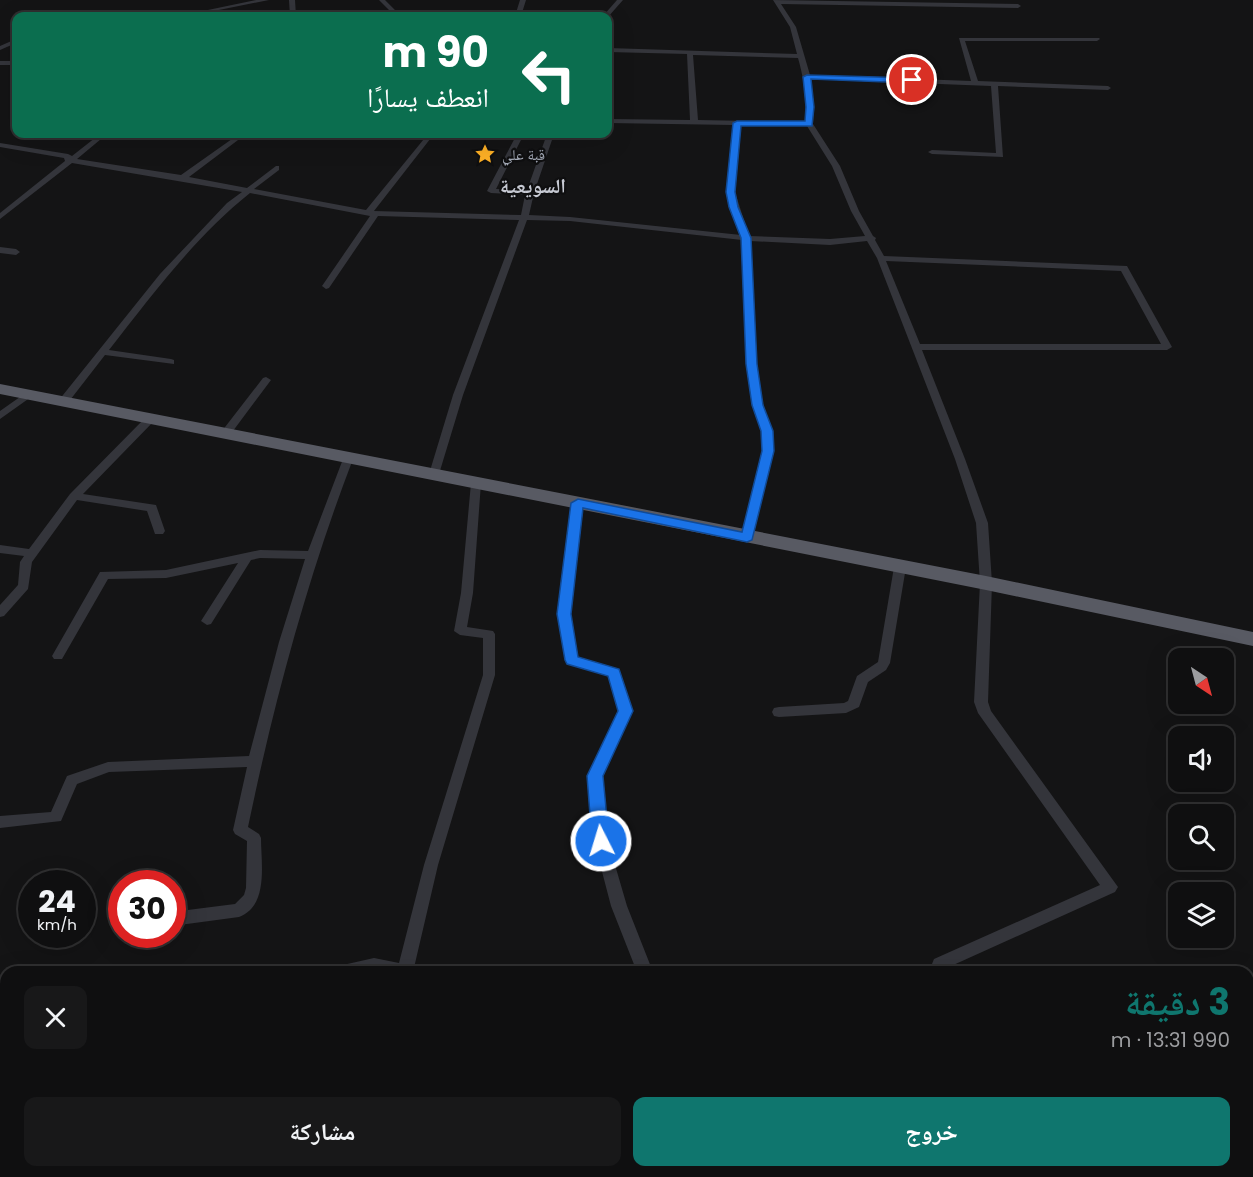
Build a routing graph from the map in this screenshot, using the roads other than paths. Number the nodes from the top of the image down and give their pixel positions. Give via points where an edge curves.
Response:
1 (266, 0) edge
2 (382, 0) edge
3 (620, 0) edge
4 (777, 1) edge
5 (1018, 6) dead end
6 (203, 12) edge
7 (390, 12) edge
8 (610, 12) edge
9 (1097, 39) dead end
10 (612, 50) edge
11 (690, 52) junction
12 (801, 56) junction
13 (807, 77) junction
14 (975, 82) junction
15 (994, 84) junction
16 (1108, 88) dead end
17 (612, 121) edge
18 (694, 122) junction
19 (737, 123) junction
20 (809, 124) junction
21 (98, 138) edge
22 (237, 138) edge
23 (428, 138) edge
24 (518, 138) edge
25 (550, 138) edge
26 (0, 145) edge
27 (932, 152) dead end
28 (68, 160) junction
29 (276, 168) dead end
30 (182, 177) junction
31 (249, 191) junction
32 (530, 193) junction
33 (371, 214) junction
34 (0, 217) edge
35 (525, 218) junction
36 (746, 238) junction
37 (872, 238) junction
38 (0, 250) edge
39 (16, 252) dead end
40 (881, 258) junction
41 (326, 286) dead end
42 (915, 347) junction
43 (105, 352) junction
44 (171, 362) dead end
45 (267, 380) dead end
46 (0, 389) edge
47 (27, 395) junction
48 (63, 402) junction
49 (0, 416) edge
50 (150, 419) junction
51 (226, 434) junction
52 (348, 459) junction
53 (434, 474) junction
54 (476, 483) junction
55 (74, 496) junction
56 (578, 503) junction
57 (159, 531) dead end
58 (747, 537) junction
59 (0, 549) edge
60 (32, 553) junction
61 (312, 555) junction
62 (246, 559) junction
63 (900, 567) junction
64 (986, 583) junction
65 (0, 613) edge
66 (207, 621) dead end
67 (1253, 639) edge
68 (58, 656) dead end
69 (779, 712) dead end
70 (254, 761) junction
71 (0, 822) edge
72 (186, 917) edge
73 (940, 964) dead end
74 (406, 966) edge
75 (643, 966) edge

1 - 6 street
2 - 7 street
3 - 8 street
4 - 5 street
4 - 12 street via 793,27
9 - 14 street via 962,39
10 - 11 street
11 - 12 street
11 - 18 street
12 - 13 street
13 - 14 street
13 - 20 street
14 - 15 street
15 - 16 street
15 - 27 street via 1000,155
17 - 18 street
18 - 19 street
19 - 20 street
19 - 36 street via 731,192
20 - 37 street via 836,166 855,211
21 - 28 street
22 - 30 street
23 - 33 street
24 - 32 street via 491,191
25 - 32 street
26 - 28 street via 68,156
28 - 30 street
28 - 34 street
29 - 31 street
30 - 31 street
31 - 33 street
31 - 43 street via 164,276
32 - 35 street
33 - 35 street
33 - 41 street
35 - 36 street via 570,219
35 - 53 street via 458,395
36 - 37 street via 830,242
36 - 58 street via 751,364 768,451
37 - 40 street
38 - 39 street
40 - 42 street
40 - 42 street via 1124,268 1167,347
42 - 64 street via 982,523
43 - 44 street
43 - 48 street
45 - 51 street
46 - 47 highway
47 - 48 highway
47 - 49 street
48 - 50 highway
50 - 51 highway
50 - 55 street
51 - 52 highway
52 - 53 highway
52 - 61 street
53 - 54 highway
54 - 56 highway
54 - 74 street via 468,593 460,631 489,634 489,675 431,865
55 - 57 street via 152,508
55 - 60 street
56 - 58 highway
56 - 75 street via 564,614 572,660 614,673 625,711 595,776 601,841 619,906
58 - 63 highway
59 - 60 street
60 - 65 street via 26,562 24,586
61 - 62 street via 260,554
61 - 70 street
62 - 66 street
62 - 68 street via 166,574 104,575
63 - 64 highway
63 - 69 street via 884,663 862,679 854,704 846,708
64 - 67 highway
64 - 73 street via 981,702 985,713 1110,887
70 - 71 street via 108,767 72,780 56,817
70 - 72 street via 240,830 254,838 254,888 250,899 238,910

